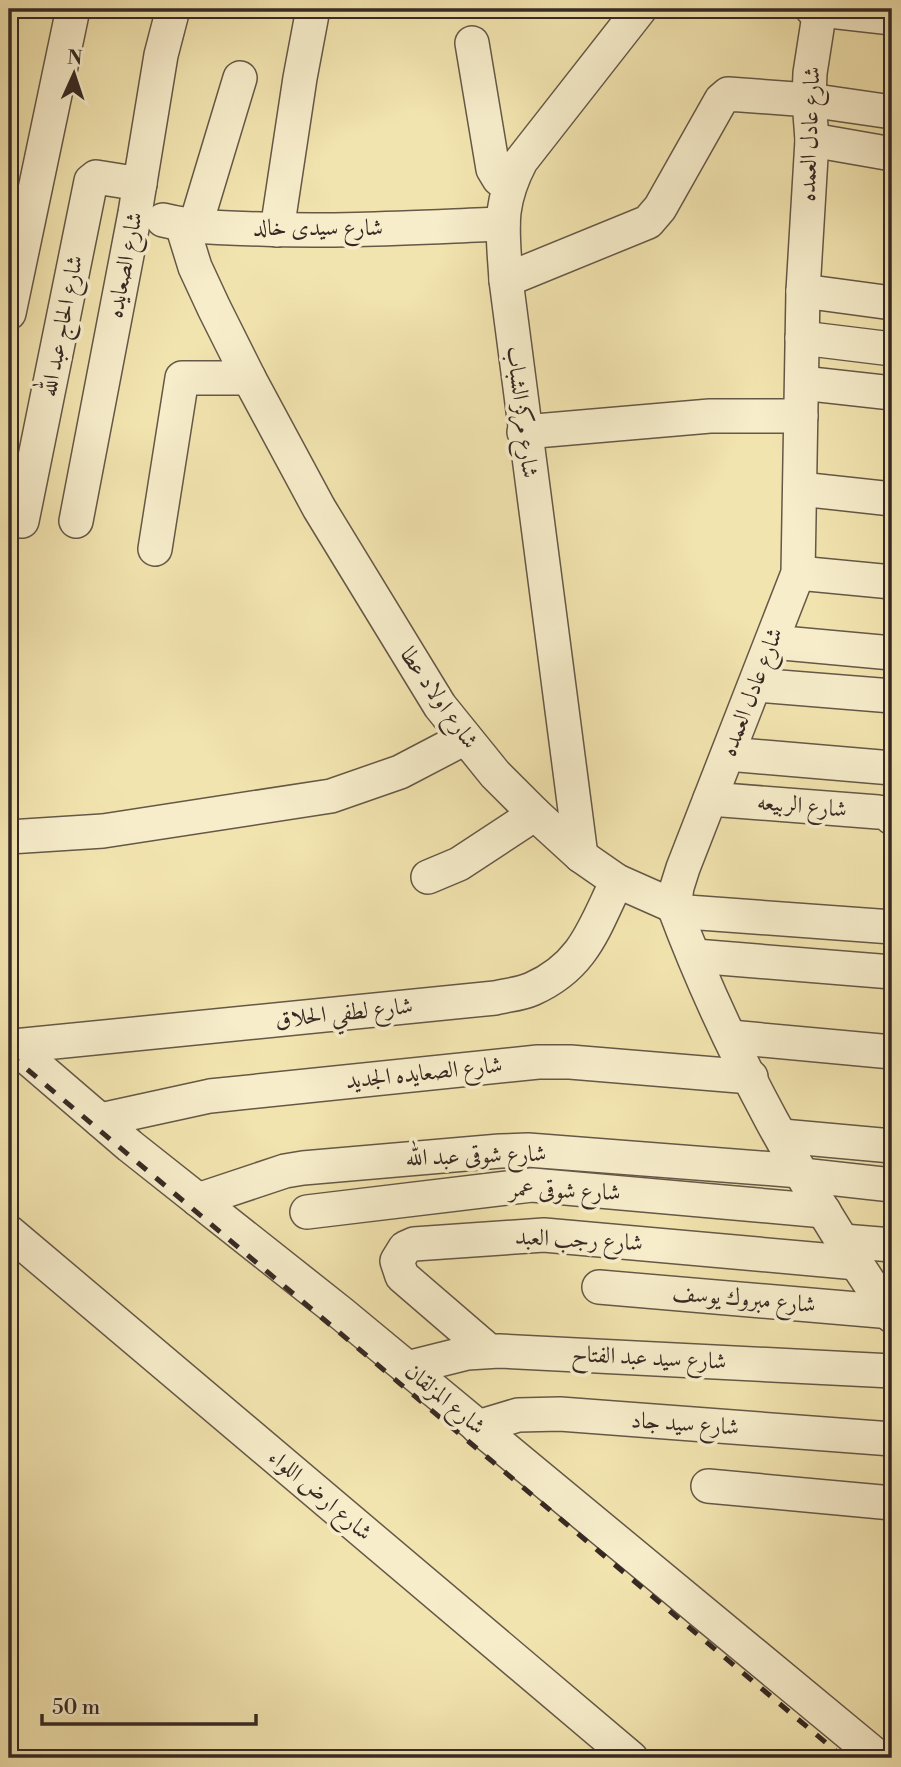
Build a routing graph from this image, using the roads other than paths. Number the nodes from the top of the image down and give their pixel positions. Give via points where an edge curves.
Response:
1 (73, 9) edge
2 (173, 9) edge
3 (313, 9) edge
4 (640, 9) edge
5 (817, 10) edge
6 (892, 18) edge
7 (472, 43) dead end
8 (240, 78) dead end
9 (809, 100) junction
10 (892, 112) edge
11 (812, 140) junction
12 (892, 154) edge
13 (509, 185) junction
14 (137, 199) junction
15 (503, 224) junction
16 (188, 226) junction
17 (277, 230) junction
18 (12, 278) edge
19 (506, 280) junction
20 (803, 292) junction
21 (892, 303) edge
22 (9, 313) edge
23 (802, 338) junction
24 (892, 349) edge
25 (249, 378) junction
26 (802, 383) junction
27 (892, 393) edge
28 (801, 416) junction
29 (524, 432) junction
30 (800, 489) junction
31 (892, 499) edge
32 (76, 520) dead end
33 (22, 522) dead end
34 (155, 549) dead end
35 (798, 573) junction
36 (892, 582) edge
37 (772, 642) junction
38 (892, 653) edge
39 (755, 685) junction
40 (892, 696) edge
41 (465, 738) junction
42 (728, 754) junction
43 (892, 768) edge
44 (710, 799) junction
45 (536, 814) junction
46 (892, 818) edge
47 (9, 837) edge
48 (581, 856) junction
49 (428, 877) dead end
50 (617, 881) junction
51 (674, 907) junction
52 (892, 927) edge
53 (695, 956) junction
54 (892, 972) edge
55 (730, 1037) junction
56 (11, 1044) edge
57 (892, 1052) edge
58 (751, 1077) junction
59 (100, 1120) junction
60 (782, 1136) junction
61 (892, 1146) edge
62 (801, 1173) junction
63 (892, 1185) edge
64 (198, 1200) junction
65 (824, 1211) junction
66 (307, 1212) dead end
67 (9, 1232) edge
68 (892, 1245) edge
69 (850, 1252) junction
70 (599, 1287) dead end
71 (891, 1313) edge
72 (489, 1352) junction
73 (407, 1368) junction
74 (892, 1371) edge
75 (478, 1427) junction
76 (892, 1439) edge
77 (708, 1486) dead end
78 (892, 1503) edge
79 (631, 1758) edge
80 (879, 1758) edge

1 - 18 street
2 - 14 street, شارع الصعايده
3 - 17 street
4 - 13 street, شارع مركز الشباب via 521,161
5 - 6 street
5 - 9 street, شارع عادل العمده
7 - 13 street via 493,169
8 - 16 street
9 - 10 street
9 - 11 street, شارع عادل العمده
9 - 19 street via 737,93 724,96 648,222
11 - 12 street
11 - 20 street, شارع عادل العمده
13 - 15 street, شارع مركز الشباب
14 - 16 street, شارع سيدى خالد
14 - 32 street, شارع الصعايده
14 - 33 street, شارع الحاج عبد الله via 96,177 91,181
15 - 17 street, شارع سيدى خالد
15 - 19 street, شارع مركز الشباب
16 - 17 street, شارع سيدى خالد
16 - 25 street, شارع اولاد عطا via 195,267
18 - 22 street
19 - 29 street, شارع مركز الشباب
20 - 21 street
20 - 23 street, شارع عادل العمده
23 - 24 street
23 - 26 street, شارع عادل العمده
25 - 34 street via 183,378
25 - 41 street, شارع اولاد عطا via 319,508 440,706
26 - 27 street
26 - 28 street, شارع عادل العمده
28 - 29 street via 710,416
28 - 30 street, شارع عادل العمده
29 - 48 street, شارع مركز الشباب
30 - 31 street
30 - 35 street, شارع عادل العمده
35 - 36 street
35 - 37 street, شارع عادل العمده
37 - 38 street
37 - 39 street, شارع عادل العمده
39 - 40 street
39 - 42 street, شارع عادل العمده
41 - 45 street, شارع اولاد عطا
41 - 47 street via 400,772 331,796 103,831
42 - 43 street
42 - 44 street, شارع عادل العمده
44 - 46 street, شارع الربيعه via 878,812
44 - 51 street, شارع عادل العمده via 683,868
45 - 48 street, شارع اولاد عطا
45 - 49 street via 458,864
48 - 50 street, شارع اولاد عطا
50 - 51 street, شارع اولاد عطا
50 - 56 street, شارع لطفي الحلاق via 585,948 562,973 530,990 495,998
51 - 52 street, شارع اولاد عطا via 705,915
51 - 53 street
53 - 54 street
53 - 55 street
55 - 57 street
55 - 58 street
56 - 59 street, شارع المزلقان
58 - 59 street, شارع الصعايده الجديد via 538,1062 221,1095
58 - 60 street
59 - 64 street, شارع المزلقان
60 - 61 street
60 - 62 street
62 - 63 street, شارع شوقى عبد الله
62 - 64 street, شارع شوقى عبد الله via 500,1151 303,1168
62 - 65 street
64 - 73 street, شارع المزلقان
65 - 66 street, شارع شوقى عمر via 532,1185
65 - 69 street
67 - 79 street, شارع ارض اللواء
68 - 69 street
69 - 71 street
69 - 72 street, شارع رجب العبد via 544,1235 405,1248 397,1261 402,1276
70 - 71 street, شارع مبروك يوسف
72 - 73 street, شارع سيد عبد الفتاح
72 - 74 street, شارع سيد عبد الفتاح
73 - 75 street, شارع المزلقان
75 - 76 street, شارع سيد جاد via 517,1415 560,1414
75 - 80 street, شارع المزلقان
77 - 78 street

